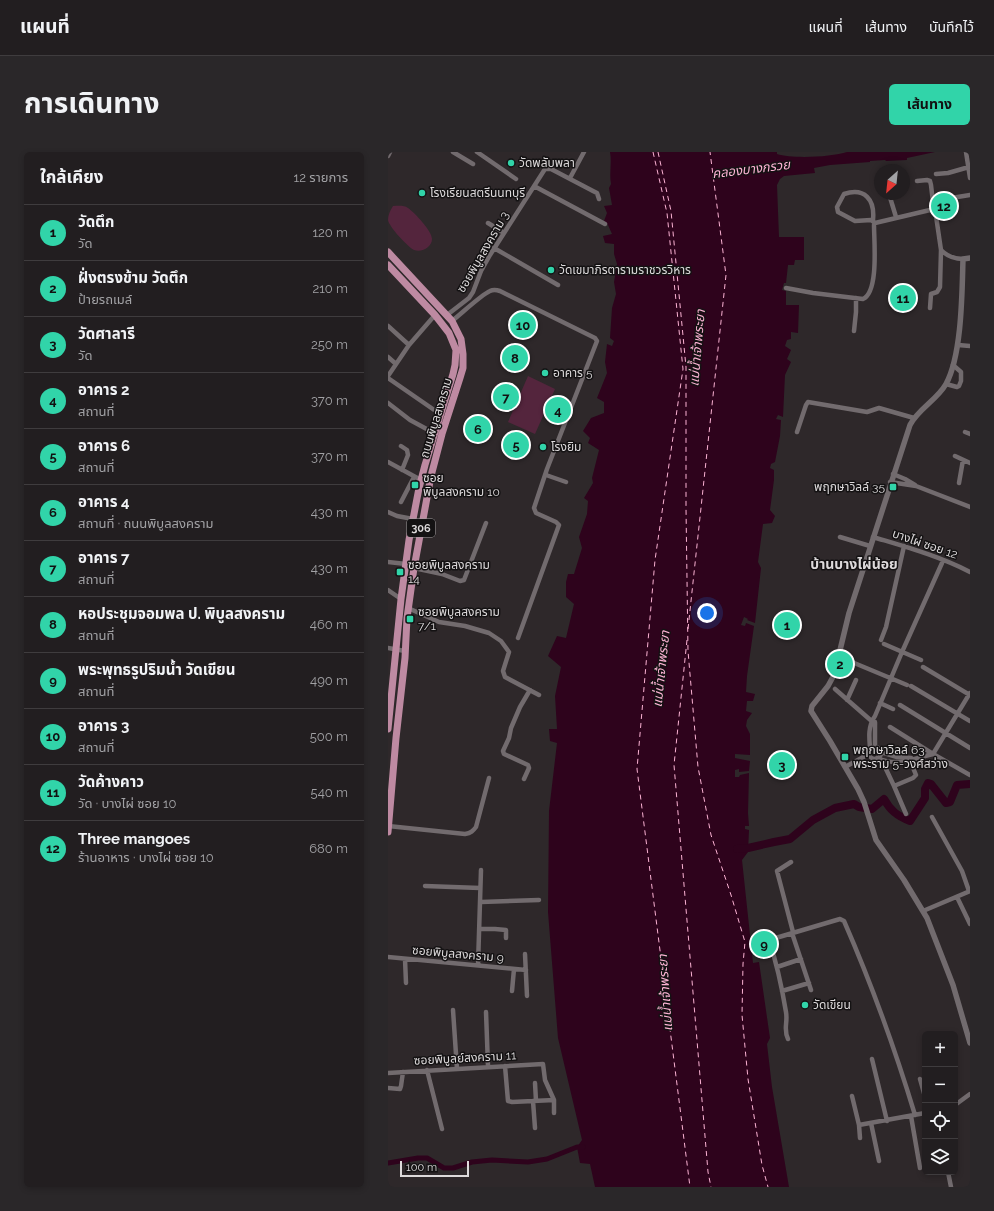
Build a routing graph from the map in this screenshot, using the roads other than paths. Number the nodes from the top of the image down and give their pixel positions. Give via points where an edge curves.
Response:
1 (390, 152) edge
2 (453, 152) edge
3 (476, 152) edge
4 (584, 152) edge
5 (966, 153) edge
6 (388, 156) edge
7 (473, 164) dead end
8 (968, 167) junction
9 (936, 174) dead end
10 (570, 178) junction
11 (970, 178) edge
12 (516, 179) dead end
13 (917, 180) dead end
14 (534, 186) junction
15 (970, 196) edge
16 (598, 199) dead end
17 (891, 200) edge
18 (939, 200) dead end
19 (934, 211) junction
20 (896, 217) junction
21 (874, 222) junction
22 (488, 223) dead end
23 (605, 224) dead end
24 (504, 233) junction
25 (494, 248) junction
26 (941, 250) junction
27 (388, 252) edge
28 (970, 258) edge
29 (963, 259) junction
30 (388, 266) edge
31 (558, 285) dead end
32 (786, 288) dead end
33 (470, 297) junction
34 (856, 298) junction
35 (479, 299) junction
36 (930, 308) dead end
37 (435, 315) junction
38 (447, 315) junction
39 (452, 322) junction
40 (388, 326) edge
41 (854, 331) dead end
42 (409, 345) junction
43 (958, 345) junction
44 (970, 346) edge
45 (388, 357) edge
46 (396, 364) junction
47 (953, 366) junction
48 (388, 377) edge
49 (946, 384) junction
50 (388, 403) edge
51 (440, 414) junction
52 (914, 418) junction
53 (797, 432) dead end
54 (434, 433) junction
55 (401, 446) dead end
56 (955, 456) dead end
57 (964, 460) junction
58 (388, 462) edge
59 (970, 462) edge
60 (402, 470) junction
61 (893, 474) junction
62 (546, 475) junction
63 (414, 477) junction
64 (421, 480) junction
65 (566, 482) dead end
66 (890, 482) junction
67 (959, 484) dead end
68 (916, 486) junction
69 (401, 502) dead end
70 (970, 507) edge
71 (388, 512) edge
72 (413, 519) junction
73 (486, 523) dead end
74 (840, 537) dead end
75 (873, 537) junction
76 (870, 546) junction
77 (904, 546) junction
78 (388, 562) edge
79 (942, 563) dead end
80 (406, 564) junction
81 (414, 568) junction
82 (970, 572) edge
83 (388, 590) edge
84 (401, 599) junction
85 (408, 608) junction
86 (397, 633) junction
87 (406, 634) junction
88 (518, 638) dead end
89 (392, 649) edge
90 (405, 651) junction
91 (902, 652) junction
92 (847, 660) dead end
93 (921, 660) dead end
94 (923, 667) dead end
95 (391, 671) edge
96 (892, 678) junction
97 (856, 680) dead end
98 (835, 688) dead end
99 (530, 690) junction
100 (970, 694) edge
101 (539, 695) dead end
102 (847, 700) junction
103 (880, 703) junction
104 (900, 705) dead end
105 (893, 709) dead end
106 (958, 714) junction
107 (970, 721) edge
108 (874, 722) junction
109 (890, 727) dead end
110 (388, 729) edge
111 (946, 734) junction
112 (875, 746) junction
113 (870, 748) junction
114 (970, 748) edge
115 (881, 752) junction
116 (869, 754) junction
117 (933, 754) junction
118 (877, 758) junction
119 (910, 759) junction
120 (845, 767) junction
121 (885, 767) dead end
122 (970, 775) edge
123 (489, 778) dead end
124 (524, 779) dead end
125 (894, 786) junction
126 (906, 814) dead end
127 (932, 817) dead end
128 (388, 826) edge
129 (388, 832) edge
130 (791, 862) dead end
131 (481, 870) dead end
132 (425, 886) dead end
133 (480, 888) junction
134 (970, 891) edge
135 (957, 897) junction
136 (539, 900) dead end
137 (481, 902) junction
138 (923, 912) junction
139 (970, 924) edge
140 (480, 929) junction
141 (792, 933) junction
142 (506, 938) dead end
143 (525, 954) dead end
144 (388, 957) edge
145 (405, 959) junction
146 (801, 960) junction
147 (478, 965) junction
148 (777, 967) junction
149 (514, 969) junction
150 (526, 970) junction
151 (809, 983) junction
152 (406, 984) dead end
153 (811, 990) dead end
154 (512, 991) dead end
155 (782, 992) junction
156 (527, 996) dead end
157 (453, 1010) dead end
158 (486, 1012) dead end
159 (788, 1039) dead end
160 (970, 1043) edge
161 (872, 1059) dead end
162 (488, 1066) junction
163 (504, 1066) junction
164 (457, 1069) junction
165 (427, 1070) junction
166 (403, 1072) junction
167 (388, 1073) edge
168 (920, 1079) dead end
169 (535, 1083) dead end
170 (922, 1086) edge
171 (388, 1088) edge
172 (970, 1094) edge
173 (852, 1096) dead end
174 (554, 1100) junction
175 (534, 1101) junction
176 (958, 1103) edge
177 (554, 1113) dead end
178 (922, 1114) edge
179 (913, 1115) junction
180 (887, 1121) junction
181 (871, 1123) junction
182 (859, 1125) junction
183 (535, 1128) dead end
184 (442, 1129) dead end
185 (860, 1138) dead end
186 (879, 1161) dead end
187 (920, 1168) dead end
188 (948, 1175) edge
189 (950, 1187) edge

1 - 6 street
2 - 7 street
3 - 12 street
4 - 10 street
5 - 8 street
8 - 9 street
8 - 11 street
10 - 14 street, ซอยพิบูลสงคราม 3 via 551,168 545,169
10 - 16 street via 596,193
13 - 19 street via 930,182
14 - 23 street
14 - 24 street, ซอยพิบูลสงคราม 3
15 - 18 street
17 - 20 street
19 - 20 street
19 - 26 street
20 - 21 street
21 - 21 street via 855,221 838,212 837,207 844,194 858,191 867,196
21 - 34 street via 874,272 870,291 866,298
22 - 24 street
24 - 25 street, ซอยพิบูลสงคราม 3
25 - 31 street
25 - 33 street, ซอยพิบูลสงคราม 3
26 - 29 street via 956,259
26 - 36 street via 940,288 938,292 931,294
27 - 38 main road, ถนนพิบูลสงคราม / 306
28 - 29 street
29 - 43 street
30 - 37 main road, ถนนพิบูลสงคราม / 306
32 - 34 street
33 - 35 street
33 - 38 street, ซอยพิบูลสงคราม 3
34 - 41 street
35 - 39 street
35 - 62 street via 490,291 500,291 597,340
37 - 42 street
37 - 51 main road, ถนนพิบูลสงคราม / 306 via 452,338 456,350 453,374
38 - 39 main road, ถนนพิบูลสงคราม / 306
39 - 81 main road, ถนนพิบูลสงคราม / 306 via 461,339 462,368 431,476
40 - 42 street
42 - 46 street
43 - 44 street
43 - 47 street
45 - 46 street
46 - 48 street
47 - 49 street
47 - 49 street via 961,372 960,384 957,387
48 - 51 street
49 - 52 street
50 - 54 street via 410,420
51 - 54 main road, ถนนพิบูลสงคราม / 306
52 - 53 street via 879,408 867,412 808,402
52 - 61 street
54 - 64 main road, ถนนพิบูลสงคราม / 306
55 - 60 street via 407,450 408,455
56 - 57 street
57 - 59 street
57 - 67 street
58 - 60 street
60 - 63 street
61 - 66 street
61 - 68 street
62 - 65 street
62 - 88 street via 534,510 559,526
63 - 64 street
63 - 69 street
64 - 72 main road, ถนนพิบูลสงคราม / 306
66 - 68 street
66 - 75 street
68 - 70 street
71 - 72 street
72 - 80 main road, ถนนพิบูลสงคราม / 306
73 - 81 street via 464,580
74 - 76 street
75 - 76 street
75 - 77 street, บางไผ่ ซอย 12
76 - 120 street via 845,626 834,675 811,708
77 - 82 street, บางไผ่ ซอย 12
77 - 91 street via 882,642
78 - 80 street
79 - 91 street
80 - 84 main road, ถนนพิบูลสงคราม / 306
81 - 85 main road, ถนนพิบูลสงคราม / 306
83 - 84 street
84 - 86 main road, ถนนพิบูลสงคราม / 306
85 - 87 main road, ถนนพิบูลสงคราม / 306
85 - 99 street via 439,622 482,630 495,636 510,652 503,674
86 - 87 main road
86 - 89 main road, ถนนพิบูลสงคราม / 306
87 - 90 main road, ถนนพิบูลสงคราม / 306
89 - 90 street
89 - 95 main road, ถนนพิบูลสงคราม / 306
90 - 128 main road, ถนนพิบูลสงคราม / 306
91 - 93 street
91 - 96 street
92 - 96 street
94 - 100 street
95 - 110 main road, ถนนพิบูลสงคราม / 306
96 - 103 street
96 - 106 street
97 - 102 street
98 - 102 street
99 - 101 street
99 - 124 street via 503,751 504,754 528,764
100 - 106 street
102 - 108 street
103 - 105 street
103 - 108 street
104 - 111 street
106 - 107 street
106 - 111 street
108 - 112 street
108 - 113 street via 869,734
109 - 117 street
111 - 114 street
111 - 117 street
112 - 113 street
112 - 115 street
113 - 116 street
115 - 118 street
115 - 119 street
116 - 118 street via 872,758
116 - 120 street
117 - 119 street
117 - 122 street
118 - 119 street via 898,763
119 - 125 street via 916,772 915,776
120 - 138 street via 864,802 876,840
121 - 125 street
123 - 128 street via 476,826 470,833
125 - 126 street
127 - 134 street via 962,871
128 - 129 main road, ถนนพิบูลสงคราม / 306
130 - 141 street via 777,871
131 - 133 street
132 - 133 street
133 - 137 street
134 - 135 street
135 - 138 street
135 - 139 street
136 - 137 street
137 - 140 street
138 - 160 street via 951,979
140 - 142 street via 506,930
140 - 147 street
141 - 146 street
141 - 148 street via 769,940
141 - 179 street via 838,918 844,921 896,1052
143 - 150 street
144 - 145 street, ซอยพิบูลสงคราม 9
145 - 147 street, ซอยพิบูลสงคราม 9
145 - 152 street
146 - 148 street
146 - 151 street
147 - 149 street, ซอยพิบูลสงคราม 9
148 - 155 street
149 - 150 street, ซอยพิบูลสงคราม 9
149 - 154 street
150 - 156 street
151 - 153 street
151 - 155 street
155 - 159 street via 786,1013 785,1033
157 - 164 street
158 - 162 street
161 - 180 street
162 - 163 street, ซอยพิบูลย์สงคราม 11
162 - 164 street, ซอยพิบูลย์สงคราม 11
163 - 174 street, ซอยพิบูลย์สงคราม 11 via 543,1064 545,1080
163 - 175 street via 508,1100
164 - 165 street, ซอยพิบูลย์สงคราม 11
165 - 166 street, ซอยพิบูลย์สงคราม 11
165 - 184 street
166 - 167 street, ซอยพิบูลย์สงคราม 11
166 - 171 street via 400,1089
168 - 170 street
169 - 175 street
172 - 176 street
173 - 182 street
174 - 175 street
174 - 177 street
175 - 183 street
178 - 179 street
179 - 180 street
179 - 187 street
180 - 181 street
181 - 182 street
181 - 186 street
182 - 185 street
188 - 189 street

